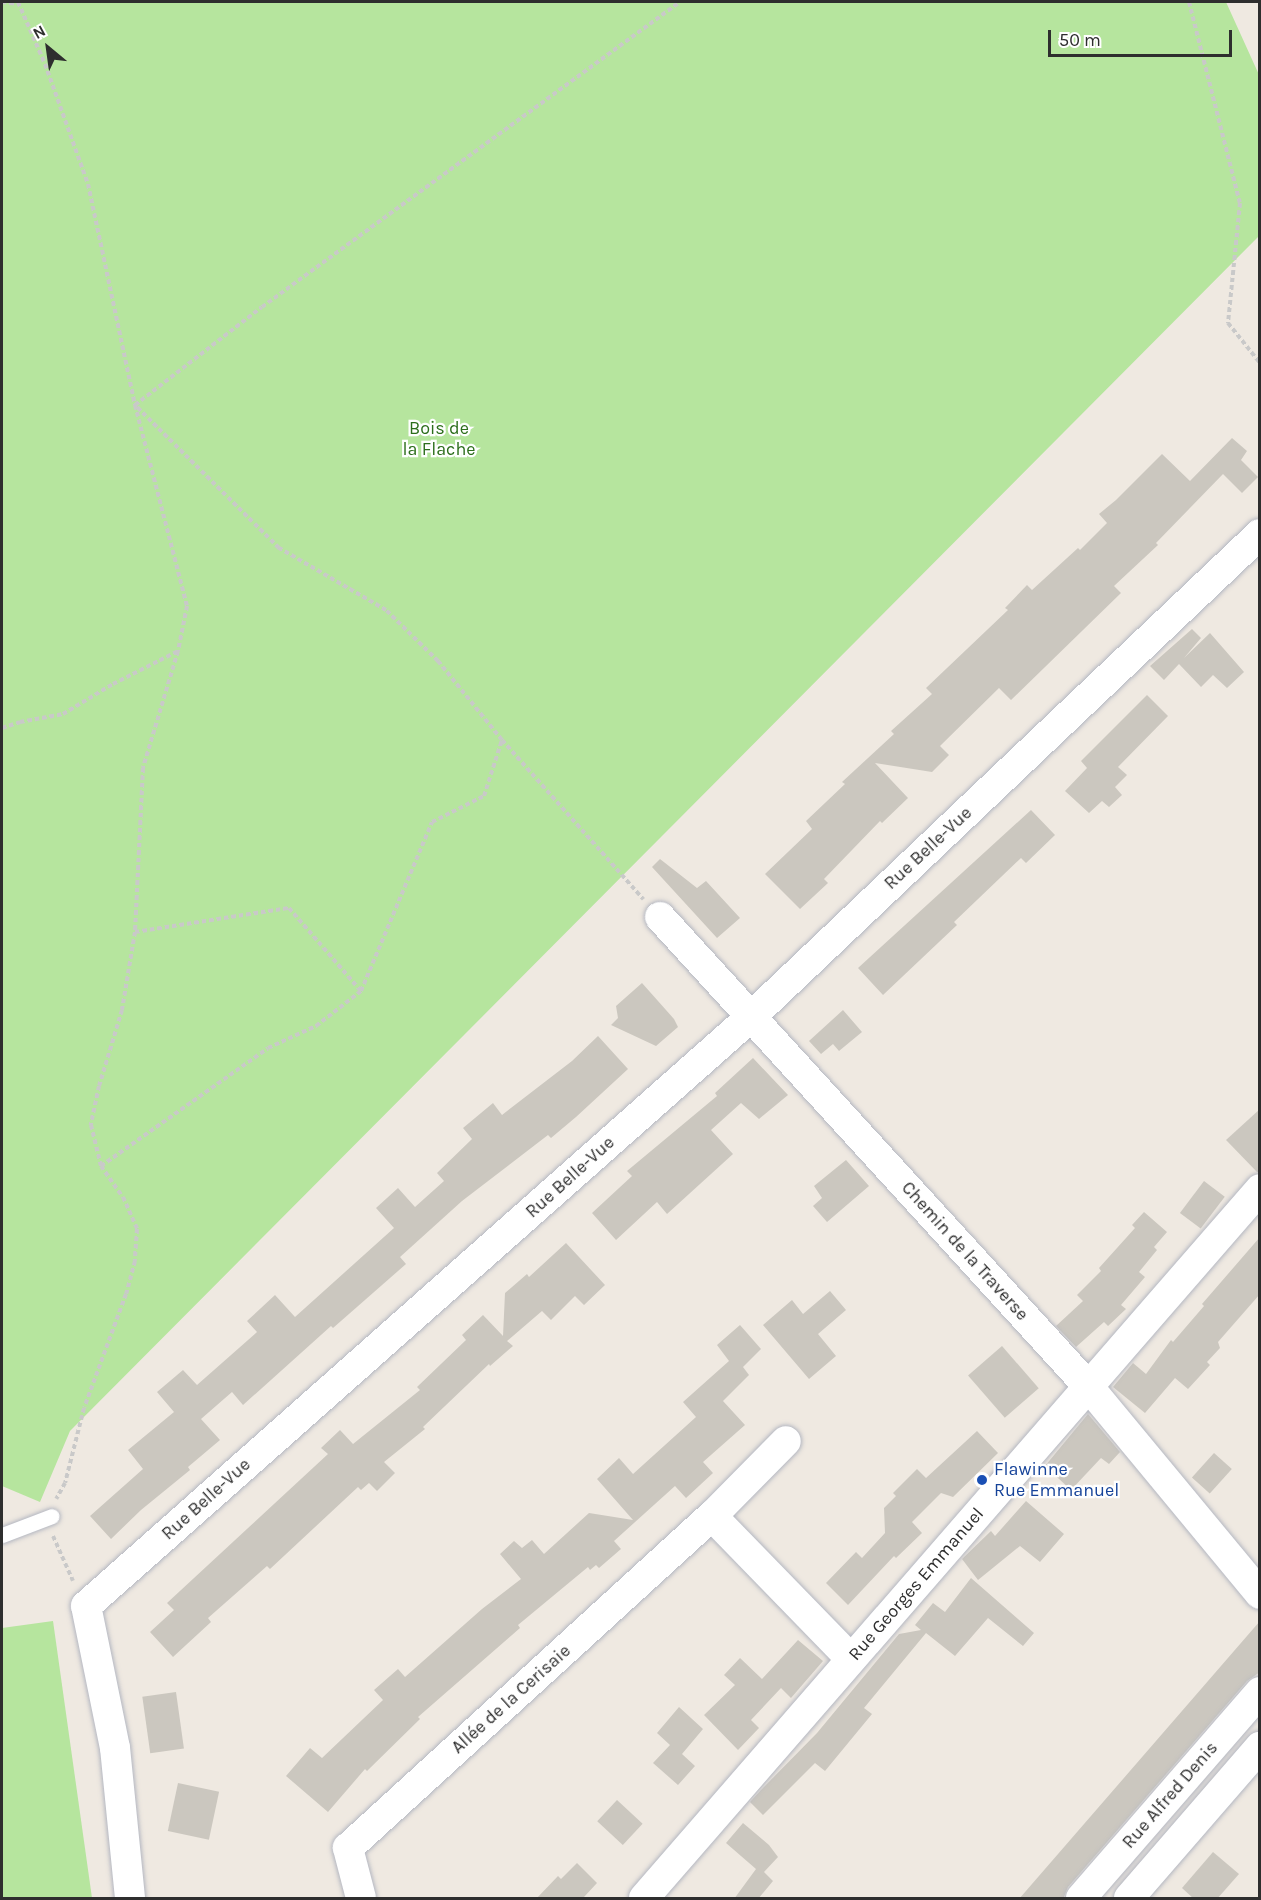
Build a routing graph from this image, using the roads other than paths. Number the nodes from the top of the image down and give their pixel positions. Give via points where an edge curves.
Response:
1 (1260, 534) edge
2 (660, 917) road end
3 (752, 1016) junction
4 (1260, 1189) edge
5 (1088, 1386) junction
6 (786, 1441) dead end
7 (52, 1516) road end
8 (711, 1516) junction
9 (2, 1535) edge
10 (1260, 1594) edge
11 (851, 1659) junction
12 (1260, 1692) edge
13 (1260, 1747) edge
14 (130, 1899) edge
15 (361, 1899) edge
16 (644, 1899) edge
17 (1081, 1899) edge
18 (1129, 1899) edge

1 - 3 street, Rue Belle-Vue
2 - 3 street, Chemin de la Traverse
3 - 5 street, Chemin de la Traverse
3 - 14 street, Rue Belle-Vue via 86,1606 115,1748
4 - 5 street, Rue Georges Emmanuel
5 - 10 street, Chemin de la Traverse
5 - 11 street, Rue Georges Emmanuel
6 - 8 street, Allée de la Cerisaie
7 - 9 lane
8 - 11 street
8 - 15 street, Allée de la Cerisaie via 348,1848
11 - 16 street, Rue Georges Emmanuel
12 - 17 street, Rue Alfred Denis
13 - 18 street, Rue Alfred Denis

